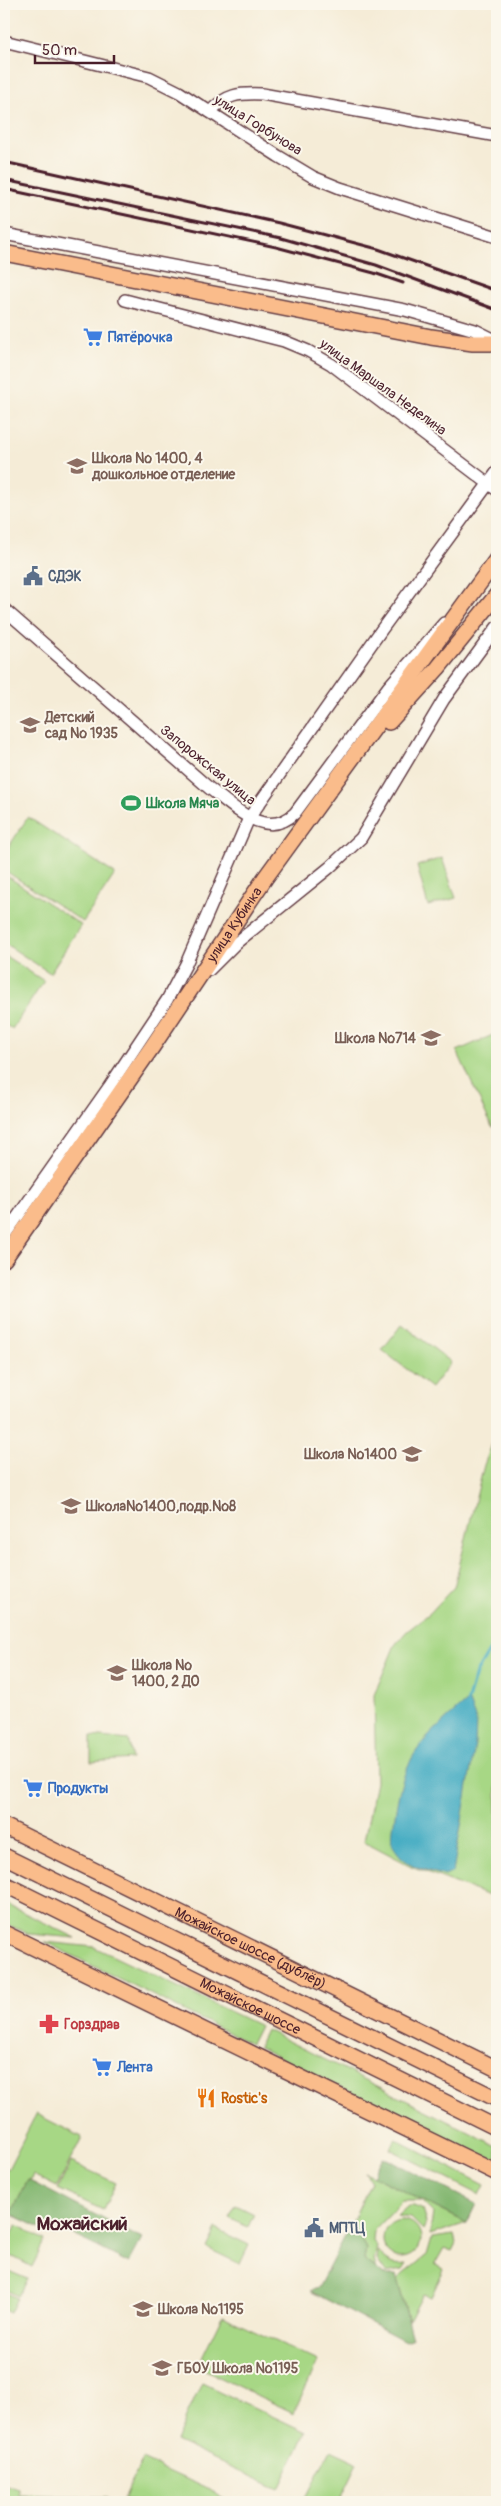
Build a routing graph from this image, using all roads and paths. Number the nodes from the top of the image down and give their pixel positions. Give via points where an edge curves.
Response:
1 (4, 41) edge
2 (210, 112) junction
3 (497, 136) edge
4 (4, 234) edge
5 (497, 237) edge
6 (4, 253) edge
7 (125, 300) dead end
8 (497, 342) edge
9 (497, 472) edge
10 (493, 487) edge
11 (497, 559) edge
12 (493, 600) edge
13 (4, 608) edge
14 (459, 610) junction
15 (497, 627) edge
16 (337, 779) junction
17 (250, 818) junction
18 (178, 1008) junction
19 (4, 1236) edge
20 (4, 1259) edge
21 (4, 1826) edge
22 (4, 1856) edge
23 (4, 1884) edge
24 (4, 1933) edge
25 (497, 2069) edge
26 (497, 2099) edge
27 (497, 2128) edge
28 (497, 2173) edge

1 - 2 street, улица Горбунова via 149,77
2 - 3 street via 219,102 241,93 262,94
2 - 5 street, улица Горбунова via 313,176 340,188
4 - 8 street via 405,310 475,330
6 - 8 main road via 431,337 473,343
7 - 10 street, улица Маршала Неделина via 284,341 308,351 332,364
9 - 10 street
10 - 17 street via 382,629
11 - 14 main road, улица Кубинка
12 - 16 main road via 438,668
13 - 17 street, Запорожская улица via 209,788
14 - 16 main road, улица Кубинка
14 - 17 street, Запорожская улица via 408,662 289,819 265,825
15 - 18 street via 444,699 361,838 236,943
16 - 18 main road, улица Кубинка via 265,878
17 - 19 street via 186,964 166,1000
18 - 20 main road, улица Кубинка
21 - 25 main road, Можайское шоссе (дублёр)
22 - 26 main road, Можайское шоссе
23 - 27 main road, Можайское шоссе
24 - 28 main road

